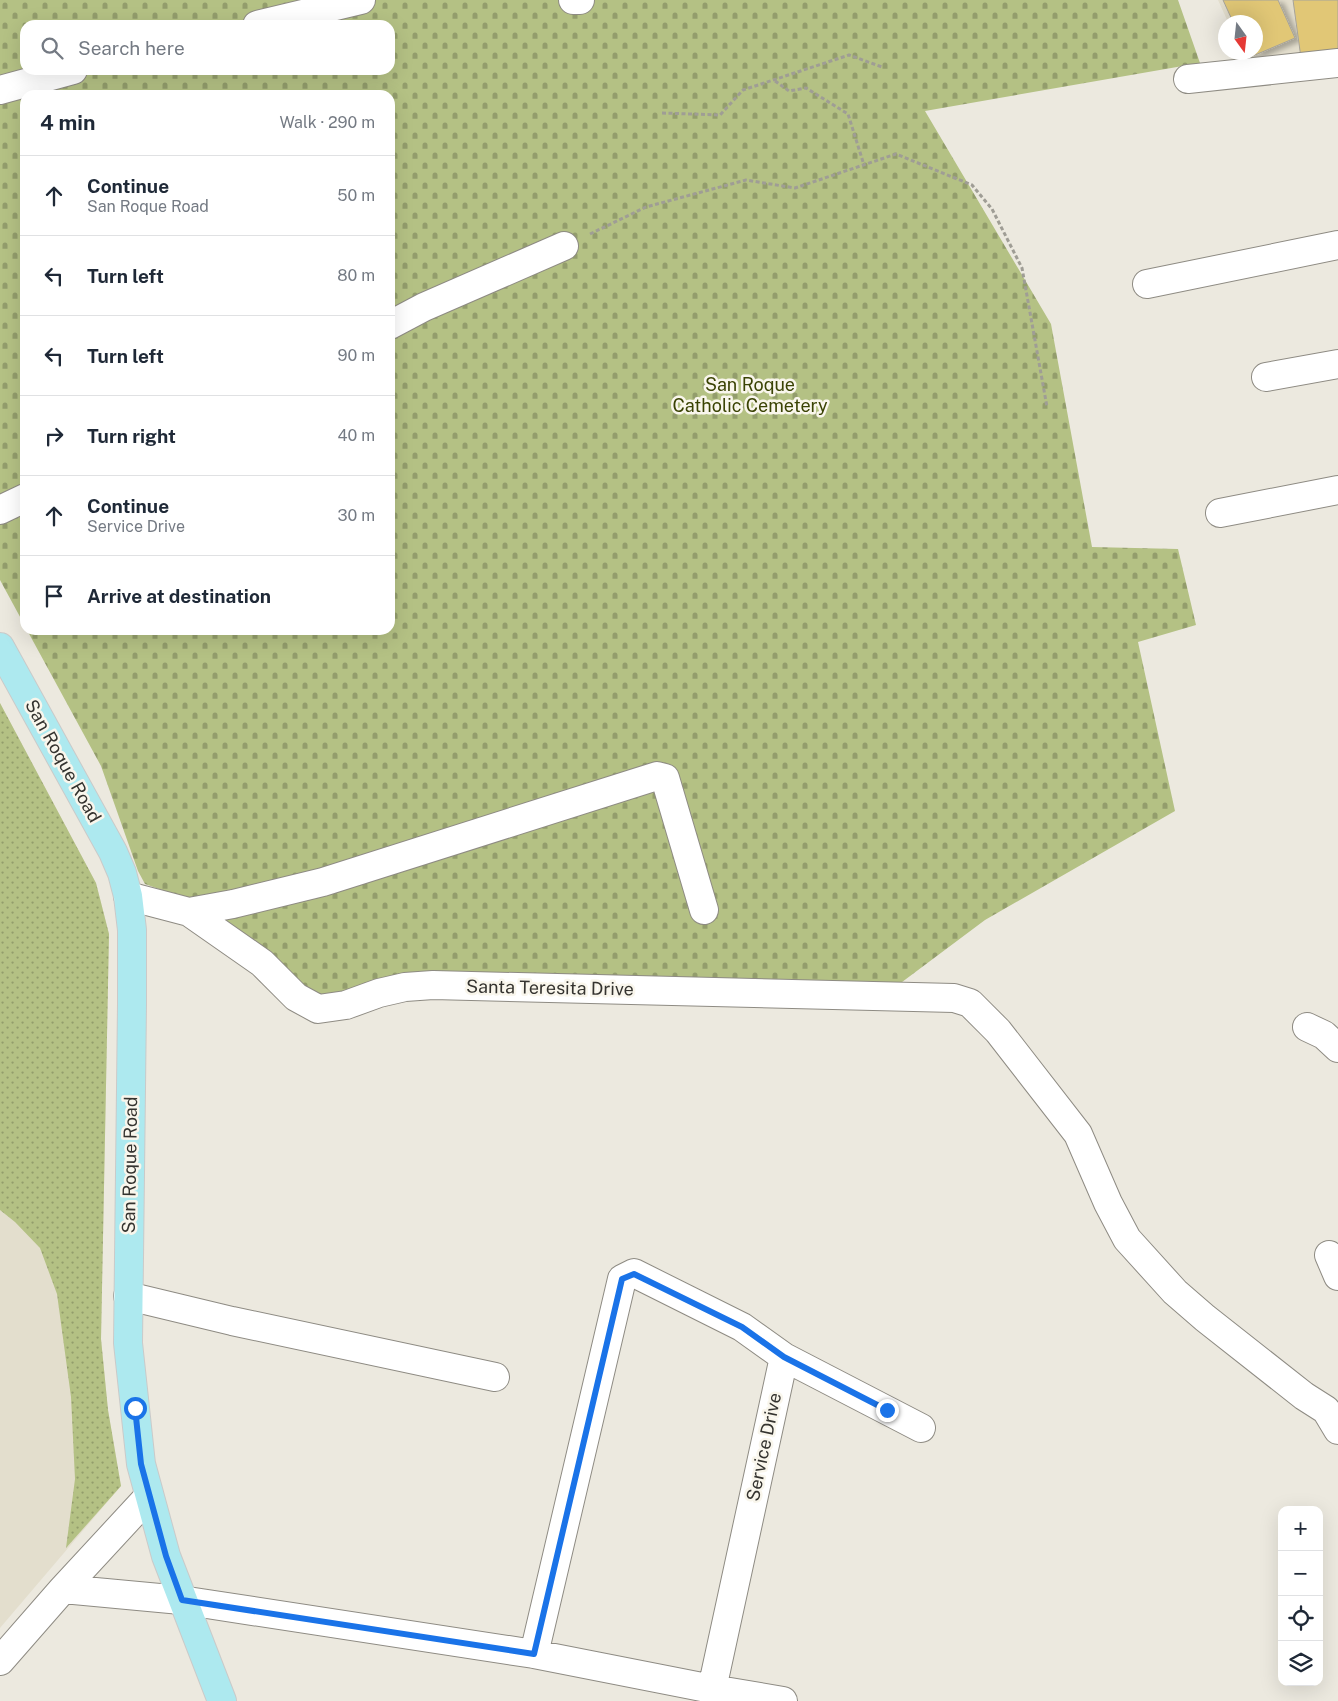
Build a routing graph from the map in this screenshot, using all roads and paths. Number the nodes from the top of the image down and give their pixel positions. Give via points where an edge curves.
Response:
1 (361, 0) edge
2 (573, 0) edge
3 (580, 0) edge
4 (278, 20) edge
5 (1338, 63) edge
6 (882, 68) dead end
7 (55, 75) edge
8 (1188, 79) dead end
9 (774, 80) junction
10 (0, 90) edge
11 (662, 112) dead end
12 (864, 165) junction
13 (1338, 244) edge
14 (564, 246) joint
15 (1147, 284) dead end
16 (395, 322) edge
17 (1338, 364) edge
18 (1266, 377) dead end
19 (1047, 407) dead end
20 (1338, 490) edge
21 (20, 500) edge
22 (0, 510) edge
23 (1220, 513) dead end
24 (0, 647) edge
25 (128, 896) junction
26 (704, 910) dead end
27 (189, 912) junction
28 (1307, 1027) dead end
29 (1338, 1048) edge
30 (128, 1296) junction
31 (784, 1357) junction
32 (495, 1377) dead end
33 (1334, 1415) edge
34 (921, 1428) dead end
35 (149, 1496) junction
36 (63, 1589) junction
37 (182, 1600) junction
38 (534, 1654) junction
39 (0, 1661) edge
40 (712, 1689) junction
41 (222, 1701) edge
42 (783, 1701) edge

1 - 4 street
2 - 3 street
5 - 8 street
6 - 9 path via 849,55
7 - 10 street
9 - 11 path via 743,90 720,115
9 - 12 path via 789,91 806,88 848,114
12 - 14 path via 795,188 746,180 646,207
12 - 19 path via 896,154 972,185 992,210 1022,268
13 - 15 street
14 - 16 street
17 - 18 street
20 - 23 street
21 - 22 street
24 - 25 main road, San Roque Road via 113,852
25 - 27 street, Santa Teresita Drive
25 - 30 main road, San Roque Road via 132,930
26 - 27 street via 665,778 657,776 323,882
27 - 33 street, Santa Teresita Drive via 262,963 296,997 318,1009 346,1005 405,987 433,986 954,998 970,1003 998,1031 1078,1134 1127,1239 1181,1297 1304,1396
28 - 29 street via 1324,1035
30 - 32 street
30 - 35 main road, San Roque Road via 128,1343 141,1464
31 - 34 street
31 - 38 street via 742,1327 634,1274 622,1279
31 - 40 street, Service Drive
35 - 36 street
35 - 37 main road, San Roque Road
36 - 37 street
36 - 39 street
37 - 38 street
37 - 41 main road, San Roque Road
38 - 40 street
40 - 42 street

